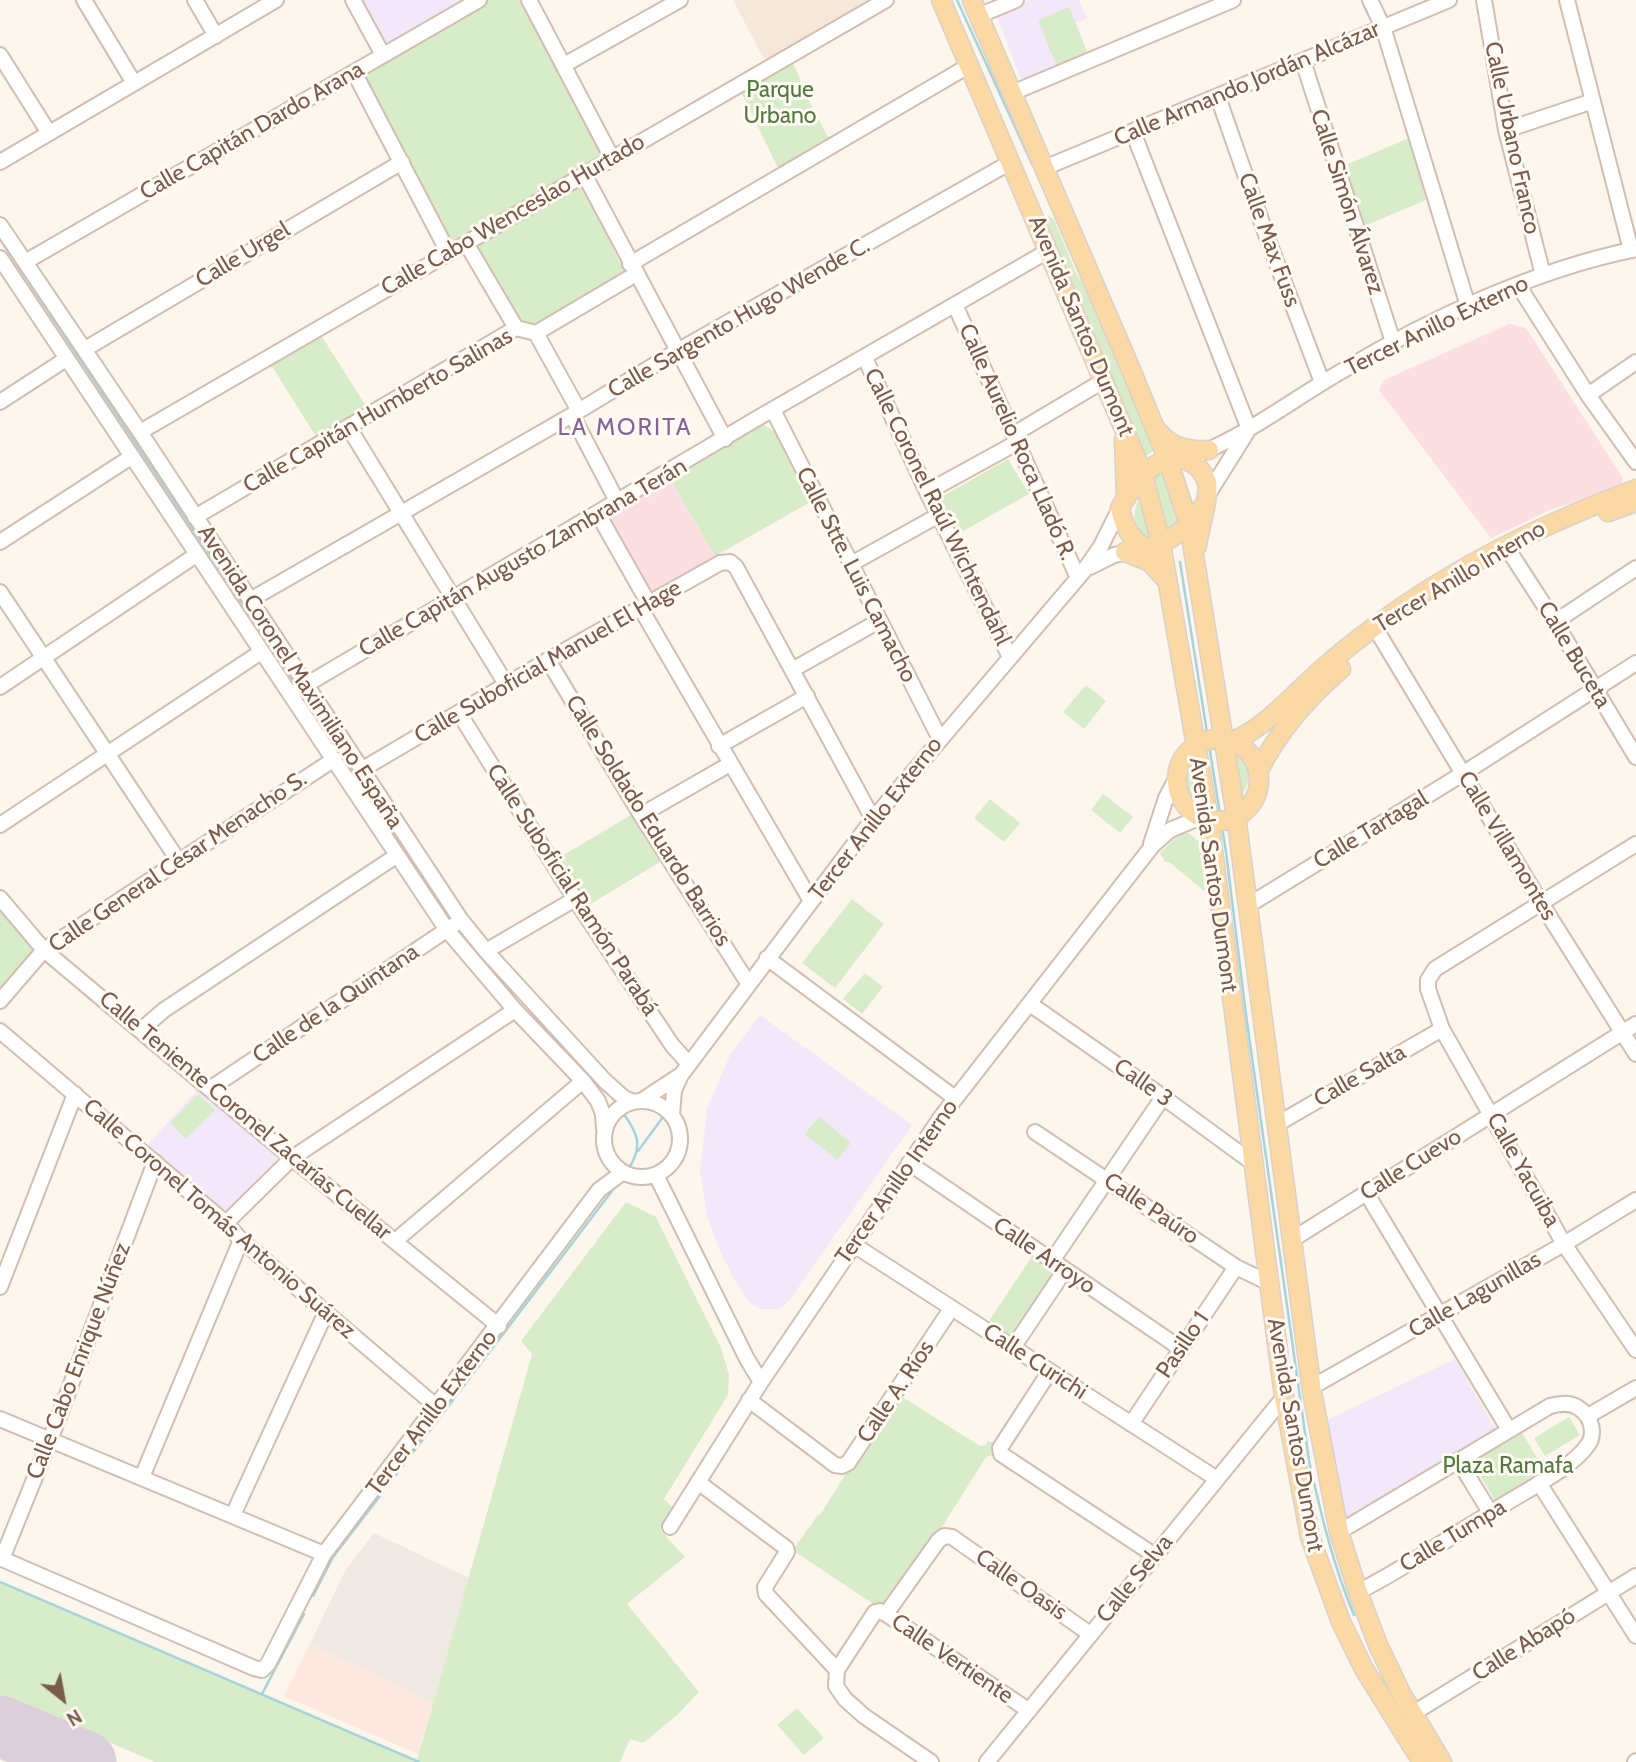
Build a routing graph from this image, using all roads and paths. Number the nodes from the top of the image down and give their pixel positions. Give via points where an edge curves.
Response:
1 (83, 0) edge
2 (195, 0) edge
3 (276, 0) edge
4 (353, 0) edge
5 (479, 0) edge
6 (529, 0) edge
7 (680, 0) edge
8 (886, 0) edge
9 (941, 0) edge
10 (1016, 0) edge
11 (1233, 0) edge
12 (1370, 0) edge
13 (1449, 0) edge
14 (1484, 0) edge
15 (1567, 0) edge
16 (975, 8) edge
17 (1383, 27) junction
18 (216, 36) junction
19 (0, 55) edge
20 (383, 55) junction
21 (1303, 61) junction
22 (564, 65) junction
23 (970, 65) junction
24 (354, 72) junction
25 (134, 83) junction
26 (1012, 93) junction
27 (1218, 97) junction
28 (1593, 101) junction
29 (1506, 130) junction
30 (1133, 132) junction
31 (49, 133) junction
32 (612, 158) junction
33 (0, 162) edge
34 (402, 162) junction
35 (1044, 168) junction
36 (1014, 169) junction
37 (584, 174) junction
38 (1055, 193) junction
39 (1035, 217) junction
40 (0, 225) edge
41 (1075, 237) junction
42 (466, 243) junction
43 (1634, 249) edge
44 (1048, 251) junction
45 (448, 252) junction
46 (0, 258) edge
47 (25, 262) junction
48 (633, 269) junction
49 (4, 274) edge
50 (1543, 275) junction
51 (1518, 285) junction
52 (955, 305) junction
53 (1468, 306) junction
54 (516, 328) junction
55 (536, 332) junction
56 (1393, 342) junction
57 (85, 349) junction
58 (679, 350) junction
59 (864, 358) junction
60 (66, 359) junction
61 (1636, 362) edge
62 (1104, 381) junction
63 (1322, 382) junction
64 (100, 390) junction
65 (1588, 395) junction
66 (0, 402) edge
67 (773, 410) junction
68 (576, 413) junction
69 (1151, 421) junction
70 (1122, 422) junction
71 (348, 428) junction
72 (1249, 429) junction
73 (140, 432) junction
74 (1016, 438) junction
75 (724, 439) junction
76 (1209, 450) junction
77 (131, 457) junction
78 (1176, 460) junction
79 (1636, 462) edge
80 (1143, 474) junction
81 (1636, 489) edge
82 (927, 492) junction
83 (1206, 500) junction
84 (1636, 502) edge
85 (618, 503) junction
86 (1123, 503) junction
87 (401, 513) junction
88 (598, 514) junction
89 (939, 514) junction
90 (195, 517) junction
91 (1186, 526) junction
92 (0, 542) edge
93 (1158, 544) junction
94 (1125, 552) junction
95 (1511, 554) junction
96 (196, 555) junction
97 (1196, 561) junction
98 (851, 564) junction
99 (1636, 568) edge
100 (1081, 575) junction
101 (1168, 582) junction
102 (0, 592) edge
103 (455, 598) junction
104 (250, 600) junction
105 (645, 606) junction
106 (1404, 613) junction
107 (879, 621) junction
108 (1555, 622) junction
109 (1380, 636) junction
110 (261, 652) junction
111 (1010, 657) junction
112 (44, 659) junction
113 (548, 660) junction
114 (1636, 663) edge
115 (792, 670) junction
116 (1311, 679) junction
117 (506, 684) junction
118 (0, 687) edge
119 (1187, 688) junction
120 (299, 690) junction
121 (1595, 690) junction
122 (807, 696) junction
123 (459, 713) junction
124 (1287, 723) junction
125 (940, 739) junction
126 (1214, 741) junction
127 (719, 746) junction
128 (107, 754) junction
129 (1636, 757) edge
130 (333, 760) junction
131 (730, 764) junction
132 (361, 770) junction
133 (1258, 772) junction
134 (1464, 773) junction
135 (1178, 774) junction
136 (1257, 792) junction
137 (641, 815) junction
138 (873, 819) junction
139 (1218, 819) junction
140 (0, 825) edge
141 (1636, 844) edge
142 (1147, 854) junction
143 (396, 856) junction
144 (178, 860) junction
145 (1243, 874) junction
146 (0, 898) edge
147 (575, 899) junction
148 (811, 901) junction
149 (1541, 903) junction
150 (1247, 905) junction
151 (454, 925) junction
152 (44, 950) junction
153 (486, 951) junction
154 (767, 958) junction
155 (748, 982) junction
156 (0, 1001) edge
157 (1030, 1004) junction
158 (515, 1010) junction
159 (1636, 1024) edge
160 (1442, 1029) junction
161 (141, 1030) junction
162 (0, 1031) edge
163 (1623, 1032) junction
164 (1636, 1054) edge
165 (685, 1069) junction
166 (583, 1081) junction
167 (211, 1088) junction
168 (75, 1094) junction
169 (1163, 1097) junction
170 (955, 1098) junction
171 (637, 1102) junction
172 (1492, 1114) junction
173 (672, 1115) junction
174 (1278, 1124) junction
175 (604, 1129) junction
176 (1035, 1132) dead end
177 (605, 1150) junction
178 (292, 1157) junction
179 (155, 1162) junction
180 (909, 1163) junction
181 (1253, 1163) junction
182 (623, 1172) junction
183 (656, 1175) junction
184 (1106, 1179) junction
185 (599, 1190) junction
186 (1367, 1194) junction
187 (1636, 1200) edge
188 (226, 1223) junction
189 (1293, 1239) junction
190 (241, 1240) junction
191 (395, 1241) junction
192 (1564, 1244) junction
193 (854, 1245) junction
194 (1052, 1261) junction
195 (1278, 1266) junction
196 (1236, 1267) junction
197 (1065, 1270) junction
198 (0, 1286) edge
199 (951, 1309) junction
200 (326, 1312) junction
201 (1440, 1315) junction
202 (499, 1326) junction
203 (1014, 1346) junction
204 (1180, 1348) junction
205 (1636, 1350) edge
206 (1050, 1371) junction
207 (761, 1382) junction
208 (1312, 1387) junction
209 (1636, 1388) edge
210 (1284, 1397) junction
211 (749, 1400) junction
212 (437, 1407) junction
213 (1588, 1416) junction
214 (0, 1419) edge
215 (1131, 1424) junction
216 (1509, 1430) junction
217 (50, 1440) junction
218 (1458, 1460) junction
219 (142, 1477) junction
220 (1217, 1479) junction
221 (698, 1482) junction
222 (1539, 1483) junction
223 (1490, 1512) junction
224 (233, 1515) junction
225 (670, 1527) dead end
226 (1339, 1532) junction
227 (324, 1554) junction
228 (1154, 1555) junction
229 (1, 1559) edge
230 (1636, 1576) edge
231 (1358, 1592) junction
232 (1610, 1593) junction
233 (880, 1613) junction
234 (1340, 1622) junction
235 (1090, 1634) junction
236 (1636, 1636) edge
237 (1378, 1645) junction
238 (1364, 1669) junction
239 (837, 1670) junction
240 (1399, 1689) junction
241 (1028, 1710) junction
242 (1412, 1714) junction
243 (931, 1762) edge
244 (987, 1762) edge
245 (1422, 1762) edge
246 (1442, 1762) edge

1 - 25 street
2 - 18 street
3 - 18 street
4 - 20 street
5 - 20 street, Calle Capitán Dardo Arana
6 - 22 street
7 - 22 street
8 - 32 street, Calle Cabo Wenceslao Hurtado
9 - 23 main road, Avenida Santos Dumont
10 - 16 street
11 - 26 street
12 - 17 street
13 - 17 street, Calle Armando Jordán Alcázar
14 - 29 street, Calle Urbano Franco
15 - 28 street
16 - 26 main road, Avenida Santos Dumont
17 - 21 street, Calle Armando Jordán Alcázar
17 - 53 street
18 - 25 street
19 - 31 street
20 - 24 street, Calle Capitán Dardo Arana
21 - 27 street, Calle Armando Jordán Alcázar
21 - 56 street, Calle Simón Álvarez
22 - 32 street
23 - 36 main road, Avenida Santos Dumont
23 - 48 street, Calle Capitán Humberto Salinas
24 - 34 street
24 - 47 street, Calle Capitán Dardo Arana
25 - 31 street
26 - 35 main road, Avenida Santos Dumont
27 - 30 street, Calle Armando Jordán Alcázar
27 - 63 street, Calle Max Fuss
28 - 29 street
28 - 43 street
29 - 50 street, Calle Urbano Franco
30 - 35 street, Calle Armando Jordán Alcázar
30 - 72 street
31 - 33 street
32 - 37 street, Calle Cabo Wenceslao Hurtado
34 - 45 street
34 - 57 street, Calle Urgel
35 - 38 main road, Avenida Santos Dumont
36 - 38 main road via 1039,203
36 - 39 main road, Avenida Santos Dumont
36 - 58 street, Calle Sargento Hugo Wende C.
37 - 42 street, Calle Cabo Wenceslao Hurtado
37 - 48 street
38 - 41 main road, Avenida Santos Dumont
39 - 41 main road via 1046,207 1053,209
39 - 44 main road, Avenida Santos Dumont
40 - 47 street, Avenida Coronel Maximiliano España
41 - 69 main road, Avenida Santos Dumont
42 - 45 street, Calle Cabo Wenceslao Hurtado
42 - 54 street
43 - 50 street, Tercer Anillo Externo
44 - 52 street, Calle Capitán Augusto Zambrana Terán
44 - 62 main road, Avenida Santos Dumont
45 - 73 street, Calle Cabo Wenceslao Hurtado
46 - 49 street, Avenida Coronel Maximiliano España
47 - 57 street, Avenida Coronel Maximiliano España
48 - 55 street, Calle Capitán Humberto Salinas
48 - 58 street
49 - 60 street, Avenida Coronel Maximiliano España
50 - 51 street, Tercer Anillo Externo
51 - 53 street, Tercer Anillo Externo
51 - 65 street
52 - 59 street, Calle Capitán Augusto Zambrana Terán
52 - 74 street, Calle Aurelio Roca Lladó R.
53 - 56 street, Tercer Anillo Externo
54 - 55 street, Calle Capitán Humberto Salinas
54 - 71 street, Calle Capitán Humberto Salinas
55 - 68 street
56 - 63 street, Tercer Anillo Externo
57 - 64 street, Avenida Coronel Maximiliano España
58 - 68 street, Calle Sargento Hugo Wende C.
58 - 75 street
59 - 67 street, Calle Capitán Augusto Zambrana Terán
59 - 82 street, Calle Coronel Raúl Wichtendahl
60 - 64 street, Avenida Coronel Maximiliano España
60 - 66 street
61 - 65 street
62 - 70 main road, Avenida Santos Dumont
62 - 74 street
63 - 72 street, Tercer Anillo Externo
64 - 73 street, Avenida Coronel Maximiliano España
64 - 77 street, Avenida Coronel Maximiliano España
65 - 79 street
67 - 75 street, Calle Capitán Augusto Zambrana Terán
67 - 98 street, Calle Stte. Luis Camacho
68 - 85 street
68 - 87 street, Calle Sargento Hugo Wende C.
69 - 76 main road via 1176,446
69 - 78 main road, Avenida Santos Dumont
70 - 80 main road, Avenida Santos Dumont
70 - 86 main road
71 - 87 street
71 - 90 street, Calle Capitán Humberto Salinas
72 - 76 street, Tercer Anillo Externo
72 - 83 street, Tercer Anillo Externo
73 - 90 street, Avenida Coronel Maximiliano España
74 - 82 street
74 - 100 street, Calle Aurelio Roca Lladó R.
75 - 85 street, Calle Capitán Augusto Zambrana Terán
76 - 78 street, Tercer Anillo Externo
77 - 92 street
77 - 96 street, Avenida Coronel Maximiliano España
78 - 80 main road
78 - 83 main road via 1196,466 1204,477
78 - 91 main road, Avenida Santos Dumont
80 - 86 main road
80 - 93 main road, Avenida Santos Dumont
81 - 106 main road, Tercer Anillo Interno via 1499,549 1430,590
82 - 89 street, Calle Coronel Raúl Wichtendahl
83 - 91 main road
83 - 97 main road
84 - 95 main road, Tercer Anillo Interno
85 - 88 street, Calle Capitán Augusto Zambrana Terán
86 - 93 main road via 1126,529 1136,542
86 - 100 street, Tercer Anillo Externo
87 - 103 street
87 - 104 street, Calle Sargento Hugo Wende C.
88 - 103 street, Calle Capitán Augusto Zambrana Terán
88 - 105 street
89 - 98 street
89 - 111 street, Calle Coronel Raúl Wichtendahl
90 - 104 street, Avenida Coronel Maximiliano España
91 - 93 main road
91 - 97 main road, Avenida Santos Dumont
93 - 94 street, Tercer Anillo Externo
93 - 101 main road, Avenida Santos Dumont
94 - 100 street, Tercer Anillo Externo
94 - 101 main road via 1150,562
95 - 106 main road, Tercer Anillo Interno
95 - 108 street, Calle Buceta
96 - 110 street, Avenida Coronel Maximiliano España
96 - 112 street
97 - 126 main road, Avenida Santos Dumont
98 - 107 street, Calle Stte. Luis Camacho
99 - 108 street
100 - 111 street, Tercer Anillo Externo
101 - 119 main road, Avenida Santos Dumont
102 - 112 street
103 - 117 street
103 - 120 street, Calle Capitán Augusto Zambrana Terán
104 - 120 street, Avenida Coronel Maximiliano España
105 - 113 street, Calle Suboficial Manuel El Hage
105 - 115 street, Calle Suboficial Manuel El Hage via 720,563 730,562
105 - 127 street
106 - 109 main road, Tercer Anillo Interno
106 - 116 main road, Tercer Anillo Interno
107 - 115 street
107 - 125 street, Calle Stte. Luis Camacho
108 - 121 street, Calle Buceta
109 - 124 main road, Tercer Anillo Interno via 1318,689
109 - 134 street, Calle Villamontes
110 - 120 street, Avenida Coronel Maximiliano España
110 - 128 street
111 - 125 street, Tercer Anillo Externo
112 - 118 street
112 - 128 street
113 - 117 street, Calle Suboficial Manuel El Hage
113 - 137 street, Calle Soldado Eduardo Barrios
114 - 121 street, Calle Tartagal
115 - 122 street
116 - 124 main road via 1280,716
116 - 126 main road, Tercer Anillo Interno via 1249,734
117 - 123 street, Calle Suboficial Manuel El Hage
119 - 126 main road, Avenida Santos Dumont
119 - 135 main road
120 - 130 street, Avenida Coronel Maximiliano España
120 - 132 street, Avenida Coronel Maximiliano España
121 - 129 street, Calle Buceta
121 - 134 street, Calle Tartagal
122 - 127 street
122 - 138 street
123 - 132 street, Calle Suboficial Manuel El Hage
123 - 147 street, Calle Suboficial Ramón Parabá
124 - 133 main road, Tercer Anillo Interno
125 - 138 street, Tercer Anillo Externo
126 - 133 main road via 1250,754
126 - 135 main road via 1186,754
126 - 139 main road, Avenida Santos Dumont
126 - 139 main road, Avenida Santos Dumont
127 - 131 street
128 - 140 street
128 - 144 street
130 - 143 street, Avenida Coronel Maximiliano España
130 - 144 street, Calle General César Menacho S.
131 - 137 street
131 - 148 street
132 - 151 street, Avenida Coronel Maximiliano España
133 - 136 main road
134 - 149 street, Calle Villamontes
134 - 150 street, Calle Tartagal
135 - 139 main road via 1178,790 1191,811
135 - 142 street, Tercer Anillo Interno
136 - 139 main road via 1252,802
136 - 145 main road
137 - 155 street, Calle Soldado Eduardo Barrios
138 - 148 street, Tercer Anillo Externo
139 - 142 street, Tercer Anillo Interno via 1170,830
139 - 145 main road, Avenida Santos Dumont
139 - 181 main road, Avenida Santos Dumont
141 - 149 street
142 - 157 street, Tercer Anillo Interno
143 - 151 street, Avenida Coronel Maximiliano España
143 - 161 street via 164,1010
144 - 152 street, Calle General César Menacho S.
145 - 150 main road, Avenida Santos Dumont
146 - 152 street, Calle Teniente Coronel Zacarías Cuellar
147 - 153 street
147 - 165 street, Calle Suboficial Ramón Parabá
148 - 154 street, Tercer Anillo Externo
149 - 160 street, Calle Yacuiba via 1436,969 1428,989
149 - 163 street, Calle Villamontes
150 - 174 main road, Avenida Santos Dumont
151 - 153 street, Avenida Coronel Maximiliano España
151 - 158 street, Avenida Coronel Maximiliano España
151 - 167 street, Calle de la Quintana
152 - 156 street, Calle General César Menacho S.
152 - 161 street, Calle Teniente Coronel Zacarías Cuellar
153 - 171 street, Avenida Coronel Maximiliano España via 604,1081 624,1098
154 - 155 street, Tercer Anillo Externo
154 - 170 street
155 - 165 street, Tercer Anillo Externo
157 - 169 street, Calle 3
157 - 170 street, Tercer Anillo Interno
158 - 166 street, Avenida Coronel Maximiliano España
158 - 178 street
159 - 163 street, Calle Cuevo
160 - 172 street, Calle Yacuiba
160 - 174 street, Calle Salta
161 - 167 street, Calle Teniente Coronel Zacarías Cuellar
162 - 168 street, Calle Coronel Tomás Antonio Suárez
163 - 164 street, Calle Villamontes
163 - 172 street, Calle Cuevo
165 - 171 street, Tercer Anillo Externo via 658,1092
165 - 173 street, Tercer Anillo Externo via 674,1090
166 - 175 street, Avenida Coronel Maximiliano España via 598,1101
166 - 191 street
167 - 178 street, Calle Teniente Coronel Zacarías Cuellar
168 - 179 street, Calle Coronel Tomás Antonio Suárez
168 - 198 street
169 - 181 street, Calle 3
169 - 184 street
170 - 180 street, Tercer Anillo Interno
171 - 173 street
171 - 175 street via 615,1112
172 - 186 street, Calle Cuevo
172 - 192 street, Calle Yacuiba
173 - 183 street via 681,1137 680,1149 667,1169
174 - 189 main road, Avenida Santos Dumont
175 - 177 street
176 - 184 street, Calle Paúro
177 - 182 street
177 - 185 street
178 - 188 street
178 - 191 street, Calle Teniente Coronel Zacarías Cuellar
179 - 188 street, Calle Coronel Tomás Antonio Suárez
179 - 217 street, Calle Cabo Enrique Núñez
180 - 193 street, Tercer Anillo Interno
180 - 194 street, Calle Arroyo
181 - 195 main road, Avenida Santos Dumont
182 - 183 street via 639,1177
182 - 185 street, Tercer Anillo Externo
183 - 207 street
184 - 194 street
184 - 196 street, Calle Paúro
185 - 202 street, Tercer Anillo Externo
186 - 189 street, Calle Cuevo
186 - 201 street
187 - 192 street, Calle Lagunillas
188 - 190 street, Calle Coronel Tomás Antonio Suárez
189 - 195 main road, Avenida Santos Dumont
190 - 200 street, Calle Coronel Tomás Antonio Suárez
190 - 219 street
191 - 202 street, Calle Teniente Coronel Zacarías Cuellar
192 - 201 street, Calle Lagunillas
192 - 205 street, Calle Yacuiba
193 - 199 street, Calle Curichi
193 - 207 street, Tercer Anillo Interno
194 - 197 street, Calle Arroyo
195 - 196 street, Calle Paúro
195 - 208 main road, Avenida Santos Dumont
195 - 210 main road, Avenida Santos Dumont
196 - 204 street, Pasillo 1
197 - 203 street
197 - 204 street, Calle Arroyo
199 - 203 street, Calle Curichi
199 - 211 street, Calle A. Ríos via 842,1466
200 - 212 street, Calle Coronel Tomás Antonio Suárez
200 - 224 street
201 - 208 street, Calle Lagunillas
201 - 216 street
202 - 212 street, Tercer Anillo Externo
203 - 206 street, Calle Curichi
204 - 215 street, Pasillo 1
206 - 215 street, Calle Curichi
206 - 228 street via 1000,1448 1001,1454
207 - 211 street, Tercer Anillo Interno
208 - 226 main road, Avenida Santos Dumont
209 - 213 street
210 - 220 street, Calle Selva
210 - 234 main road, Avenida Santos Dumont via 1310,1536
211 - 221 street, Tercer Anillo Interno
212 - 227 street, Tercer Anillo Externo
213 - 216 street via 1580,1408 1560,1403
213 - 222 street, Calle Tumpa via 1589,1444
214 - 217 street
215 - 220 street, Calle Curichi
216 - 218 street
217 - 219 street
217 - 229 street, Calle Cabo Enrique Núñez
218 - 223 street
218 - 226 street
219 - 224 street
220 - 228 street, Calle Selva
221 - 225 street, Tercer Anillo Interno
221 - 239 street via 783,1545 786,1552 765,1594
222 - 223 street, Calle Tumpa
222 - 232 street
223 - 231 street, Calle Tumpa
224 - 227 street
226 - 231 main road, Avenida Santos Dumont
227 - 229 street, Tercer Anillo Externo via 262,1670
228 - 235 street, Calle Selva
230 - 232 street, Calle Abapó
231 - 237 main road, Avenida Santos Dumont
232 - 236 street
232 - 242 street, Calle Abapó
233 - 235 street, Calle Oasis via 944,1536
233 - 239 street
233 - 241 street, Calle Vertiente
234 - 237 main road via 1364,1654 1374,1652
234 - 238 main road, Avenida Santos Dumont
235 - 241 street, Calle Selva
237 - 240 main road, Avenida Santos Dumont
238 - 240 main road via 1372,1663 1382,1665
238 - 245 main road, Avenida Santos Dumont
239 - 243 street via 836,1686 845,1699
240 - 242 main road, Avenida Santos Dumont
241 - 244 street, Calle Selva
242 - 246 main road, Avenida Santos Dumont

